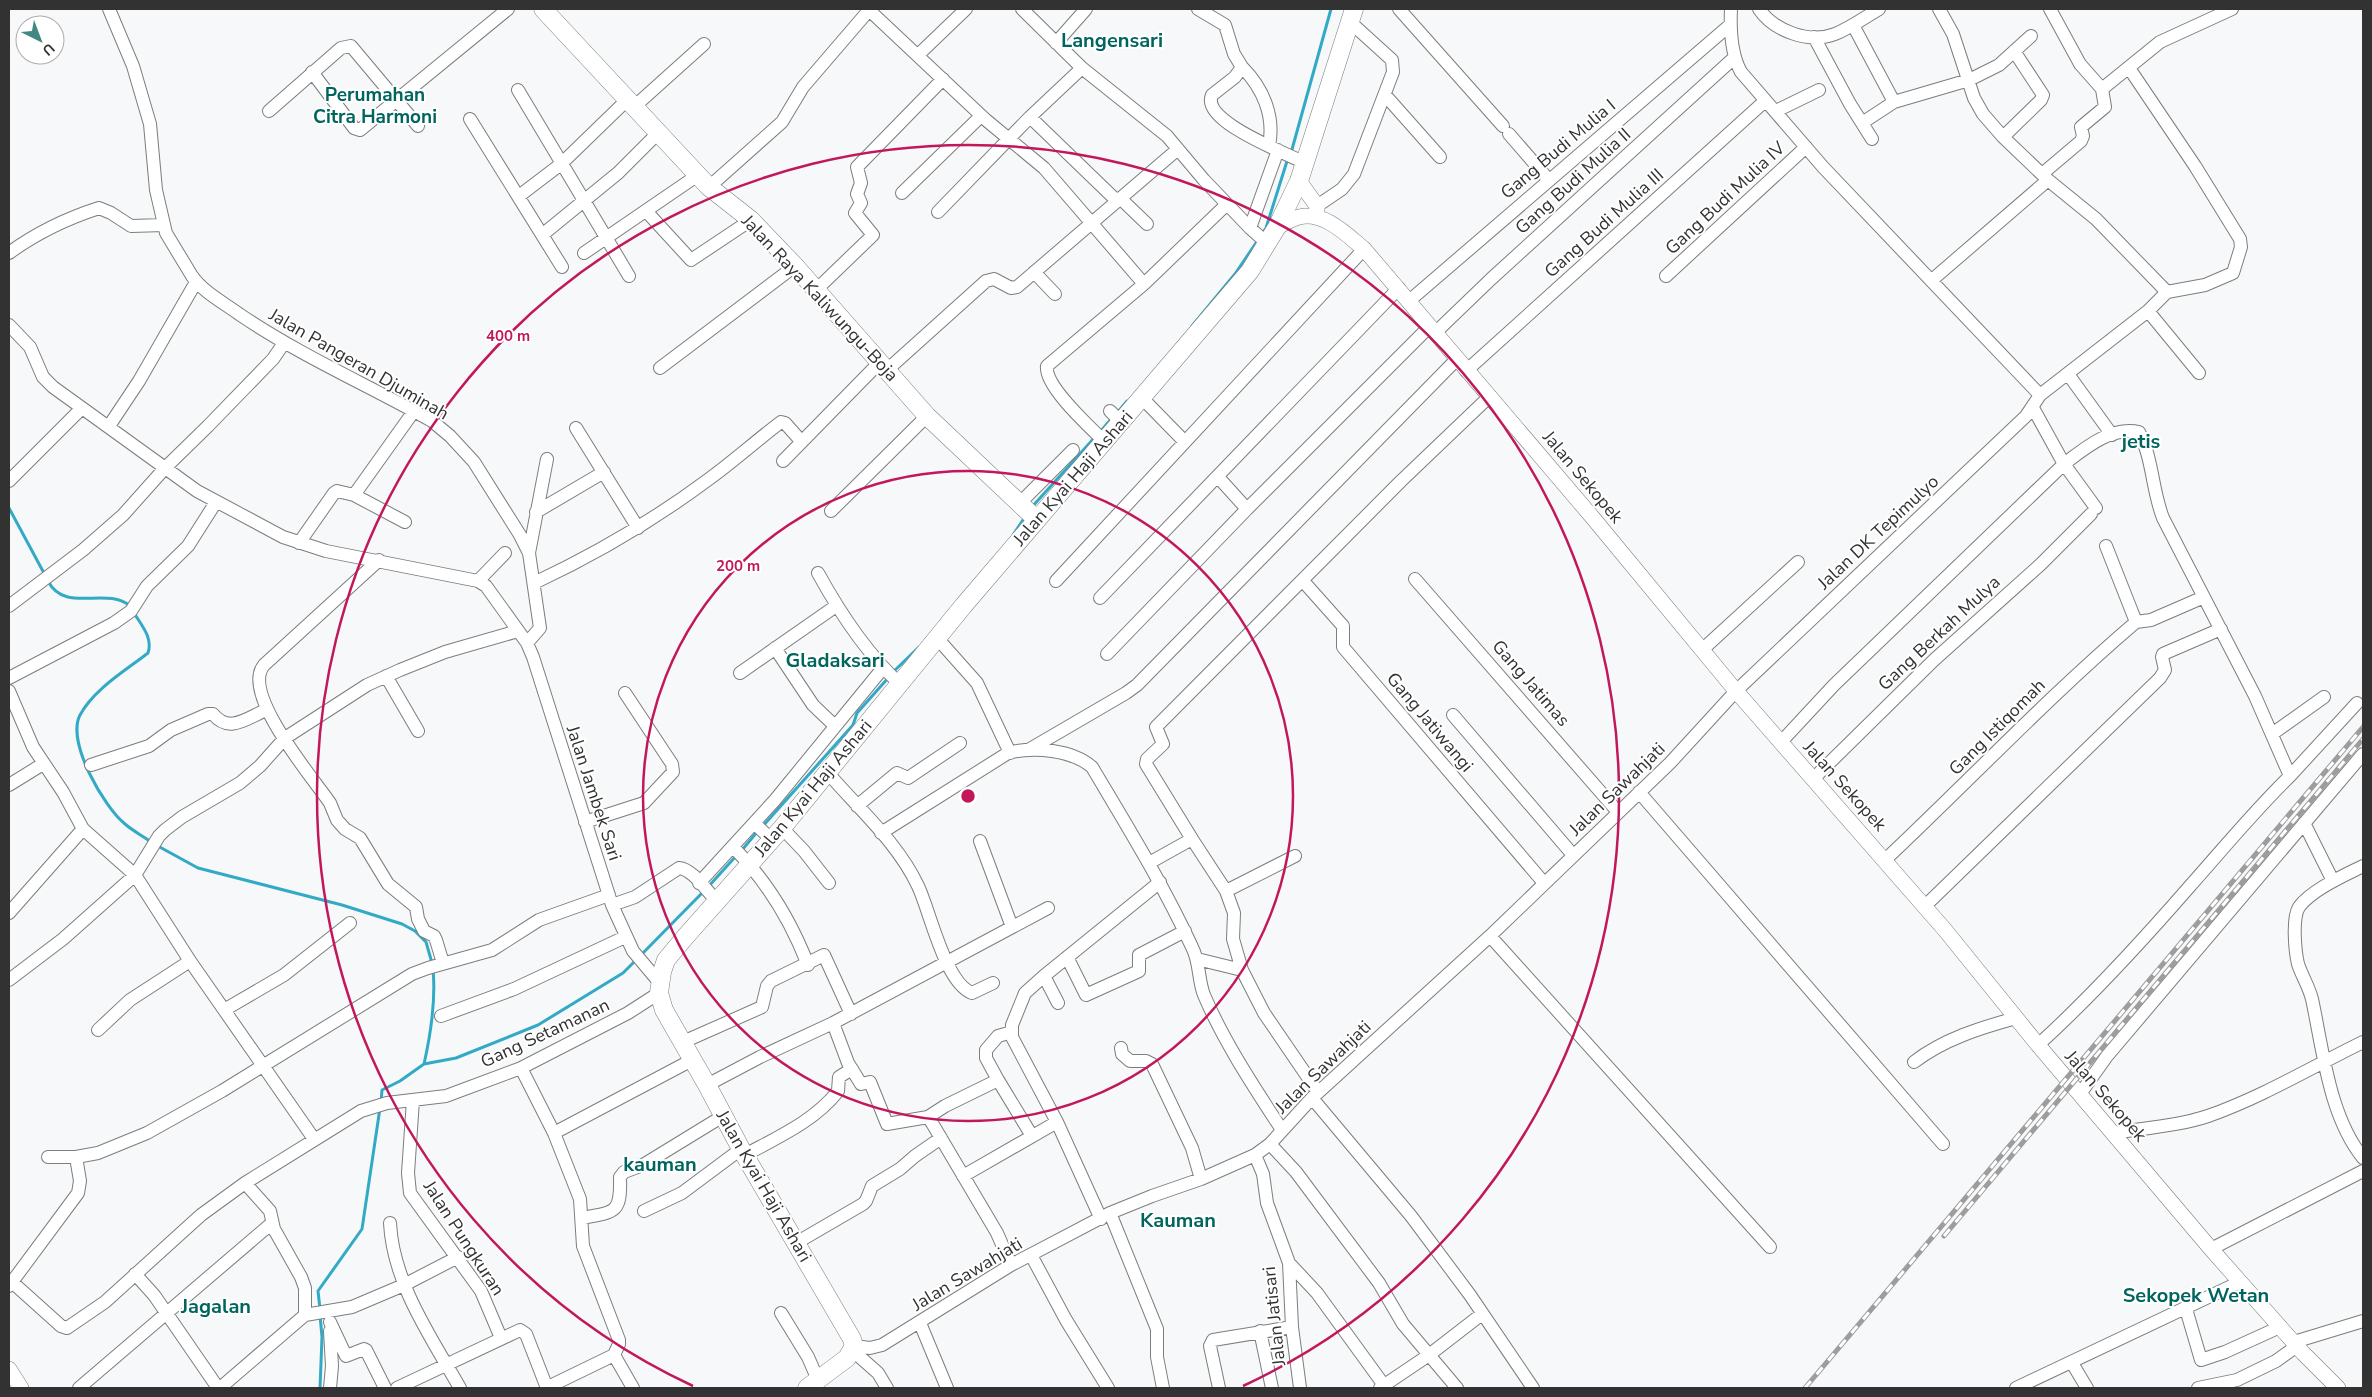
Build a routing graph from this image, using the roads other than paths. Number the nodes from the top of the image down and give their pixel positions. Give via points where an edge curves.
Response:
1 (109, 9) edge
2 (508, 9) edge
3 (542, 9) edge
4 (870, 9) edge
5 (966, 9) edge
6 (1022, 9) edge
7 (1086, 9) edge
8 (1198, 9) edge
9 (1399, 9) edge
10 (1731, 9) edge
11 (1760, 9) edge
12 (1878, 9) edge
13 (1939, 9) edge
14 (2050, 9) edge
15 (2232, 9) edge
16 (1351, 15) edge
17 (1730, 24) junction
18 (1853, 25) junction
19 (2031, 36) dead end
20 (1814, 37) junction
21 (1056, 43) junction
22 (704, 44) dead end
23 (2014, 52) junction
24 (918, 55) junction
25 (1735, 57) junction
26 (1242, 67) junction
27 (1082, 68) junction
28 (2129, 68) junction
29 (312, 72) junction
30 (943, 80) junction
31 (1969, 80) junction
32 (2102, 89) junction
33 (518, 90) dead end
34 (1819, 90) dead end
35 (1385, 95) junction
36 (397, 101) junction
37 (1765, 101) junction
38 (1894, 102) junction
39 (632, 103) junction
40 (269, 111) dead end
41 (1776, 111) junction
42 (981, 116) junction
43 (1030, 117) junction
44 (470, 119) dead end
45 (1862, 123) junction
46 (418, 126) dead end
47 (659, 132) junction
48 (2003, 137) junction
49 (1008, 139) junction
50 (1872, 139) dead end
51 (1806, 147) junction
52 (1178, 149) junction
53 (1285, 153) junction
54 (1440, 157) dead end
55 (561, 164) junction
56 (2045, 177) junction
57 (1548, 180) junction
58 (704, 181) junction
59 (1300, 181) junction
60 (902, 193) dead end
61 (519, 196) junction
62 (1118, 200) junction
63 (582, 201) junction
64 (1227, 204) junction
65 (646, 211) junction
66 (938, 212) dead end
67 (1317, 212) junction
68 (751, 220) junction
69 (1090, 223) junction
70 (1147, 224) dead end
71 (164, 225) junction
72 (1277, 227) junction
73 (542, 235) junction
74 (1257, 235) junction
75 (605, 239) junction
76 (1364, 250) junction
77 (584, 253) dead end
78 (9, 254) edge
79 (795, 266) junction
80 (562, 267) dead end
81 (1034, 272) junction
82 (629, 276) dead end
83 (1666, 276) dead end
84 (1932, 280) junction
85 (196, 282) junction
86 (1144, 284) junction
87 (1399, 288) junction
88 (816, 290) junction
89 (2167, 292) junction
90 (1055, 294) dead end
91 (1409, 301) junction
92 (2148, 311) junction
93 (9, 324) edge
94 (1433, 329) junction
95 (284, 343) junction
96 (1457, 359) junction
97 (883, 366) junction
98 (660, 368) dead end
99 (1466, 371) junction
100 (2199, 373) dead end
101 (2068, 374) junction
102 (2040, 395) junction
103 (1490, 396) junction
104 (1142, 398) junction
105 (81, 408) junction
106 (2033, 408) junction
107 (414, 411) junction
108 (927, 416) junction
109 (109, 426) junction
110 (576, 428) dead end
111 (2112, 435) junction
112 (1100, 437) junction
113 (801, 441) junction
114 (1185, 442) junction
115 (1072, 450) dead end
116 (547, 459) dead end
117 (783, 461) dead end
118 (2064, 464) junction
119 (165, 468) junction
120 (604, 472) junction
121 (1059, 478) junction
122 (1218, 478) junction
123 (9, 481) edge
124 (354, 495) junction
125 (216, 502) junction
126 (1247, 509) junction
127 (1027, 510) junction
128 (831, 511) dead end
129 (536, 512) junction
130 (406, 522) dead end
131 (638, 528) junction
132 (299, 543) junction
133 (2106, 546) dead end
134 (505, 553) dead end
135 (529, 554) junction
136 (379, 560) junction
137 (1798, 562) dead end
138 (818, 573) dead end
139 (1415, 580) dead end
140 (478, 581) junction
141 (1056, 581) dead end
142 (1303, 581) junction
143 (534, 583) junction
144 (1100, 598) dead end
145 (2204, 598) junction
146 (9, 606) edge
147 (836, 606) junction
148 (2136, 622) junction
149 (2221, 628) junction
150 (518, 631) junction
151 (937, 638) junction
152 (527, 643) junction
153 (775, 648) junction
154 (1702, 650) junction
155 (1107, 654) dead end
156 (884, 669) junction
157 (740, 673) dead end
158 (386, 676) junction
159 (9, 678) edge
160 (897, 682) junction
161 (9, 691) edge
162 (1736, 691) junction
163 (625, 693) dead end
164 (2324, 697) dead end
165 (2357, 704) dead end
166 (266, 710) junction
167 (1453, 715) dead end
168 (835, 726) junction
169 (418, 731) dead end
170 (2272, 734) junction
171 (285, 738) junction
172 (1781, 742) junction
173 (960, 743) dead end
174 (1030, 748) junction
175 (1010, 753) junction
176 (2362, 758) edge
177 (43, 764) junction
178 (91, 765) dead end
179 (1820, 772) junction
180 (828, 773) junction
181 (2290, 776) junction
182 (790, 782) junction
183 (9, 786) edge
184 (1639, 792) junction
185 (804, 796) junction
186 (774, 800) junction
187 (857, 806) junction
188 (1618, 812) junction
189 (585, 822) junction
190 (754, 823) junction
191 (2304, 823) junction
192 (780, 825) junction
193 (83, 829) junction
194 (881, 833) junction
195 (1192, 839) junction
196 (980, 841) dead end
197 (733, 847) junction
198 (1573, 855) junction
199 (1295, 856) dead end
200 (1885, 860) junction
201 (747, 861) junction
202 (1149, 863) junction
203 (2363, 866) edge
204 (135, 875) junction
205 (2333, 881) junction
206 (1160, 882) junction
207 (1544, 882) junction
208 (829, 883) dead end
209 (700, 885) junction
210 (1226, 891) junction
211 (715, 899) junction
212 (610, 900) junction
213 (1925, 906) junction
214 (1048, 908) dead end
215 (9, 913) edge
216 (350, 923) dead end
217 (1012, 927) junction
218 (1185, 931) junction
219 (1490, 936) junction
220 (625, 937) junction
221 (1067, 958) junction
222 (1197, 959) junction
223 (190, 961) junction
224 (948, 963) junction
225 (437, 965) junction
226 (808, 965) junction
227 (1242, 970) junction
228 (1044, 976) junction
229 (9, 980) edge
230 (993, 983) dead end
231 (659, 987) junction
232 (1058, 1003) dead end
233 (224, 1010) junction
234 (850, 1014) junction
235 (441, 1016) dead end
236 (2016, 1018) junction
237 (834, 1023) junction
238 (98, 1030) dead end
239 (1012, 1032) junction
240 (683, 1042) junction
241 (2363, 1042) edge
242 (2038, 1046) junction
243 (1121, 1048) dead end
244 (692, 1060) junction
245 (1914, 1062) dead end
246 (2324, 1063) junction
247 (264, 1065) junction
248 (521, 1068) junction
249 (852, 1069) junction
250 (998, 1080) junction
251 (707, 1085) junction
252 (2080, 1094) junction
253 (1315, 1095) junction
254 (413, 1100) junction
255 (724, 1116) junction
256 (928, 1117) junction
257 (1057, 1122) junction
258 (1282, 1130) junction
259 (554, 1133) junction
260 (2114, 1133) junction
261 (1032, 1136) junction
262 (942, 1138) junction
263 (314, 1139) junction
264 (1270, 1144) junction
265 (1943, 1144) dead end
266 (743, 1152) junction
267 (1254, 1155) junction
268 (48, 1157) dead end
269 (76, 1157) junction
270 (2363, 1158) edge
271 (2363, 1171) edge
272 (964, 1176) junction
273 (1201, 1179) junction
274 (245, 1183) junction
275 (644, 1211) dead end
276 (1105, 1216) junction
277 (582, 1218) junction
278 (390, 1222) dead end
279 (272, 1224) junction
280 (796, 1243) junction
281 (1770, 1247) dead end
282 (2211, 1249) junction
283 (1031, 1254) junction
284 (458, 1257) junction
285 (1289, 1263) junction
286 (1011, 1265) junction
287 (135, 1274) junction
288 (2240, 1282) junction
289 (10, 1284) edge
290 (404, 1285) junction
291 (2186, 1309) junction
292 (166, 1313) junction
293 (781, 1313) dead end
294 (1482, 1314) junction
295 (307, 1315) junction
296 (329, 1315) junction
297 (2363, 1321) edge
298 (920, 1323) junction
299 (1292, 1327) junction
300 (2280, 1327) junction
301 (1260, 1331) junction
302 (501, 1338) junction
303 (2297, 1346) junction
304 (853, 1348) junction
305 (614, 1355) junction
306 (1429, 1355) junction
307 (2072, 1363) junction
308 (446, 1364) junction
309 (9, 1369) edge
310 (813, 1384) edge
311 (1383, 1387) edge
312 (21, 1388) edge
313 (80, 1388) edge
314 (219, 1388) edge
315 (330, 1388) edge
316 (385, 1388) edge
317 (397, 1388) edge
318 (460, 1388) edge
319 (547, 1388) edge
320 (633, 1388) edge
321 (887, 1388) edge
322 (947, 1388) edge
323 (1108, 1388) edge
324 (1163, 1388) edge
325 (1219, 1388) edge
326 (1272, 1388) edge
327 (1300, 1388) edge
328 (1457, 1388) edge
329 (1534, 1388) edge
330 (2016, 1388) edge
331 (2087, 1388) edge
332 (2198, 1388) edge
333 (2337, 1388) edge

1 - 71 street, Jalan Pangeran Djuminah via 133,66 150,124 156,190
2 - 36 street
3 - 39 main road, Jalan Raya Kaliwungu-Boja
4 - 24 street
4 - 58 street via 803,87 782,122
5 - 24 street
6 - 21 street
7 - 21 street
8 - 26 street via 1225,25 1234,54
9 - 57 street
10 - 17 street
11 - 20 street via 1777,27
12 - 18 street
13 - 31 street via 1953,34
14 - 32 street via 2080,64
15 - 28 street via 2160,42
16 - 35 street via 1392,60 1393,72
16 - 53 main road, Jalan Kyai Haji Ashari
17 - 25 street
17 - 57 street, Gang Budi Mulia I
18 - 20 street via 1834,34
18 - 38 street
19 - 23 street
20 - 45 street
21 - 27 street
22 - 39 street
23 - 31 street via 1999,65
23 - 48 street via 2043,96
24 - 30 street
25 - 37 street via 1741,72
25 - 94 street, Gang Budi Mulia II
26 - 53 street via 1256,81 1264,98 1271,134
26 - 53 street via 1235,77 1212,95 1211,104 1216,115 1236,130
27 - 43 street
27 - 52 street via 1149,120
28 - 32 street
28 - 89 street via 2240,239 2241,247 2233,274 2205,285
29 - 36 street via 341,48 350,46
29 - 36 street via 357,130
29 - 40 street
30 - 42 street
30 - 88 street via 857,166 861,181 857,194 861,203 855,213 873,235
31 - 38 street
31 - 48 street via 1977,105
32 - 56 street via 2105,107 2082,125 2081,141
33 - 55 street
34 - 41 street
35 - 54 street
35 - 67 street via 1354,174
36 - 46 street
37 - 41 street
37 - 99 street, Gang Budi Mulia III
38 - 45 street
39 - 47 main road, Jalan Raya Kaliwungu-Boja
39 - 55 street
41 - 51 street
42 - 49 street
42 - 60 street
43 - 49 street
43 - 62 street
44 - 61 street
45 - 50 street
47 - 58 main road, Jalan Raya Kaliwungu-Boja
47 - 63 street via 618,173
48 - 56 street
49 - 66 street
49 - 69 street via 1044,168
51 - 83 street, Gang Budi Mulia IV
51 - 84 street
52 - 62 street
52 - 64 street
53 - 59 main road, Jalan Kyai Haji Ashari
53 - 74 street
55 - 61 street
55 - 63 street
56 - 84 street
56 - 89 street via 2096,220
57 - 91 street, Gang Budi Mulia I
58 - 65 street
58 - 68 main road, Jalan Raya Kaliwungu-Boja
59 - 67 street
59 - 72 main road, Jalan Kyai Haji Ashari
61 - 73 street
62 - 69 street
62 - 70 street
63 - 73 street
63 - 75 street
64 - 74 street
64 - 86 street
65 - 68 street via 691,260
65 - 75 street
67 - 72 street
67 - 76 street, Jalan Sekopek
68 - 79 main road, Jalan Raya Kaliwungu-Boja
69 - 81 street
69 - 86 street
71 - 78 street via 131,226 100,208 30,239
71 - 85 street, Jalan Pangeran Djuminah
72 - 74 main road, Jalan Kyai Haji Ashari
73 - 80 street
74 - 104 main road, Jalan Kyai Haji Ashari via 1234,290
75 - 77 street
75 - 82 street
76 - 87 street, Jalan Sekopek
76 - 114 street
79 - 88 main road, Jalan Raya Kaliwungu-Boja
79 - 98 street
81 - 90 street
81 - 97 street via 1014,288 994,279 978,287
84 - 102 street
85 - 95 street, Jalan Pangeran Djuminah
85 - 109 street
86 - 112 street via 1046,369 1054,388
87 - 91 street, Jalan Sekopek
87 - 122 street
88 - 97 main road, Jalan Raya Kaliwungu-Boja
89 - 92 street
91 - 94 street, Jalan Sekopek
92 - 100 street
92 - 101 street
93 - 105 street via 30,347 47,382
94 - 96 street, Jalan Sekopek
94 - 126 street, Gang Budi Mulia II
95 - 107 street, Jalan Pangeran Djuminah
95 - 119 street via 268,364
96 - 99 street, Jalan Sekopek
96 - 174 street via 1143,679 1126,694
97 - 108 main road, Jalan Raya Kaliwungu-Boja
97 - 113 street
99 - 103 street, Jalan Sekopek
101 - 102 street
101 - 111 street
102 - 106 street, Jalan DK Tepimulyo
103 - 142 street
103 - 154 street, Jalan Sekopek
104 - 112 main road, Jalan Kyai Haji Ashari via 1116,417
104 - 114 street
105 - 109 street
105 - 123 street
106 - 118 street
106 - 162 street, Jalan DK Tepimulyo
107 - 124 street
107 - 135 street, Jalan Pangeran Djuminah via 450,436 474,462 500,500
108 - 127 main road, Jalan Raya Kaliwungu-Boja
108 - 128 street
109 - 119 street
110 - 120 street
111 - 118 street via 2088,445
111 - 145 street via 2140,432 2152,466 2157,504
112 - 121 main road, Jalan Kyai Haji Ashari
113 - 117 street
113 - 131 street via 785,423 780,422 709,479
114 - 141 street
115 - 121 street
116 - 129 street
118 - 172 street via 1834,685
118 - 179 street, Gang Berkah Mulya via 2094,511 2042,564 1934,660
119 - 125 street
119 - 146 street via 108,530
120 - 129 street
120 - 131 street
121 - 127 main road, Jalan Kyai Haji Ashari
121 - 127 street
122 - 126 street
122 - 144 street
124 - 130 street
124 - 132 street via 337,491
125 - 132 street
125 - 159 street via 188,546 147,586 131,611
126 - 155 street, Gang Budi Mulia II
127 - 151 main road, Jalan Kyai Haji Ashari
129 - 135 street
131 - 143 street
132 - 136 street
133 - 148 street
134 - 140 street
135 - 143 street, Jalan Pangeran Djuminah
136 - 140 street
136 - 166 street via 260,670 259,690
137 - 154 street
138 - 147 street
139 - 188 street, Gang Jatimas
140 - 150 street, Jalan Jambek Sari via 494,596
142 - 195 street via 1156,727 1164,744 1146,759 1146,764
142 - 207 street, Gang Jatiwangi via 1342,626 1343,647
143 - 152 street, Jalan Pangeran Djuminah via 540,628
145 - 148 street via 2151,620
145 - 149 street
147 - 153 street
147 - 156 street
148 - 200 street, Gang Istiqomah via 2029,719
149 - 170 street
149 - 213 street via 2164,654 2165,670 2160,678
150 - 152 street, Jalan Jambek Sari
150 - 158 street via 446,652
151 - 160 main road, Jalan Kyai Haji Ashari
151 - 175 street via 977,683
152 - 189 street, Jalan Jambek Sari
153 - 157 street
153 - 168 street via 817,709
154 - 162 street, Jalan Sekopek
156 - 160 street
156 - 168 street
158 - 169 street
158 - 171 street
160 - 180 main road, Jalan Kyai Haji Ashari via 863,715
161 - 177 street via 27,736
162 - 172 street, Jalan Sekopek
162 - 184 street, Jalan Sawahjati
163 - 189 street via 672,764 673,772 644,803
164 - 170 street
165 - 181 street
166 - 171 street
166 - 178 street via 231,725 220,723 213,714 208,714 171,730 149,746
167 - 198 street
168 - 182 street
170 - 181 street
171 - 204 street via 240,783 182,817 159,836
171 - 225 street via 330,803 342,827 360,838 388,884 416,906 424,930 436,940
172 - 179 street, Jalan Sekopek
173 - 187 street via 909,778 897,773
174 - 175 street
174 - 202 street via 1080,758 1092,767
175 - 194 street
176 - 191 street
177 - 183 street
177 - 193 street via 71,804
179 - 200 street, Jalan Sekopek
180 - 185 main road, Jalan Kyai Haji Ashari
180 - 187 street
181 - 242 street via 2062,1024
182 - 185 street
182 - 186 street
184 - 188 street, Jalan Sawahjati
184 - 265 street
185 - 192 main road, Jalan Kyai Haji Ashari
186 - 190 street
186 - 192 street
187 - 194 street
188 - 198 street, Jalan Sawahjati
189 - 212 street, Jalan Jambek Sari
190 - 192 street
190 - 197 street
191 - 205 street
191 - 252 street via 2106,1056
192 - 201 main road, Jalan Kyai Haji Ashari
192 - 208 street
193 - 204 street
193 - 215 street
194 - 224 street via 918,885
195 - 202 street
195 - 210 street
196 - 217 street
197 - 201 street
197 - 209 street
198 - 207 street, Jalan Sawahjati
199 - 210 street
200 - 213 street, Jalan Sekopek
201 - 211 main road, Jalan Kyai Haji Ashari
201 - 226 street via 783,913
202 - 206 street
203 - 205 street
204 - 223 street
204 - 229 street via 63,939
205 - 246 street via 2299,908 2295,927 2298,962 2311,999
206 - 218 street
206 - 221 street
207 - 219 street, Jalan Sawahjati
209 - 211 street
209 - 212 street via 688,870 679,868 635,897
210 - 227 street via 1234,913 1233,939
211 - 231 main road, Jalan Kyai Haji Ashari via 666,960
212 - 220 street, Jalan Jambek Sari
212 - 225 street via 539,920 492,950
213 - 236 street, Jalan Sekopek
214 - 217 street
216 - 233 street via 284,975
217 - 224 street
218 - 221 street via 1139,955 1137,972 1086,995
218 - 222 street
219 - 253 street, Jalan Sawahjati
219 - 281 street
220 - 231 street, Jalan Jambek Sari
220 - 235 street via 514,989
221 - 228 street
222 - 227 street
222 - 258 street via 1201,986 1208,1002 1249,1079
223 - 233 street
223 - 238 street via 130,1000
224 - 230 street via 957,980 968,991 978,992
224 - 234 street
225 - 247 street via 403,979
226 - 234 street via 824,955
226 - 240 street via 769,983 762,1007
227 - 253 street via 1264,1013
228 - 232 street
228 - 239 street via 1025,994 1014,1017
231 - 240 main road, Jalan Kyai Haji Ashari via 664,1010
231 - 248 street, Gang Setamanan via 628,1013
233 - 247 street
234 - 237 street
236 - 242 street, Jalan Sekopek
236 - 245 street via 1947,1041
237 - 249 street
237 - 251 street
239 - 250 street via 998,1036 986,1050 986,1058
239 - 257 street via 1012,1038
240 - 244 main road, Jalan Kyai Haji Ashari
241 - 246 street
242 - 252 street, Jalan Sekopek
243 - 273 street via 1122,1054 1130,1061 1152,1064 1192,1148
244 - 251 main road, Jalan Kyai Haji Ashari
244 - 259 street
246 - 260 street via 2209,1115
246 - 270 street via 2346,1128
247 - 263 street
247 - 269 street via 147,1133 98,1153
248 - 254 street, Gang Setamanan via 446,1096
248 - 259 street
249 - 256 street via 861,1084 870,1082 887,1124
249 - 266 street via 839,1077 838,1092 816,1112 793,1128
250 - 256 street
250 - 261 street
251 - 255 main road, Jalan Kyai Haji Ashari
252 - 260 street, Jalan Sekopek
253 - 258 street, Jalan Sawahjati
253 - 294 street via 1411,1216
254 - 263 street, Gang Setamanan via 367,1107
254 - 284 street, Jalan Pungkuran via 408,1174 410,1193
255 - 266 main road, Jalan Kyai Haji Ashari
255 - 277 street via 644,1165 624,1172 620,1177 618,1206 605,1213
256 - 262 street
257 - 261 street
257 - 276 street
258 - 264 street, Jalan Sawahjati
259 - 277 street via 580,1199
260 - 282 street, Jalan Sekopek
261 - 272 street
262 - 272 street
262 - 280 street via 871,1187 863,1204
263 - 274 street, Gang Setamanan
264 - 267 street, Jalan Sawahjati
264 - 306 street via 1296,1172 1356,1251 1380,1283 1403,1324
266 - 275 street via 670,1201
266 - 280 main road, Jalan Kyai Haji Ashari
267 - 273 street, Jalan Sawahjati
267 - 285 street, Jalan Jatisari via 1263,1174 1267,1202
268 - 269 street
269 - 289 street via 80,1181 78,1193
271 - 282 street
272 - 286 street
273 - 276 street, Jalan Sawahjati
274 - 279 street via 270,1211
274 - 287 street, Gang Setamanan via 201,1215
276 - 283 street, Jalan Sawahjati
276 - 324 street via 1158,1330
277 - 305 street via 583,1246 619,1340
278 - 290 street via 393,1256
279 - 292 street
279 - 295 street via 301,1277
280 - 304 main road, Jalan Kyai Haji Ashari
282 - 288 street, Jalan Sekopek
283 - 286 street, Jalan Sawahjati
283 - 323 street via 1066,1320
284 - 290 street
284 - 302 street, Jalan Pungkuran via 481,1291
285 - 299 street, Jalan Jatisari
285 - 311 street via 1317,1293
286 - 298 street, Jalan Sawahjati
287 - 289 street, Gang Setamanan via 105,1302 65,1328
287 - 292 street
288 - 291 street
288 - 300 street, Jalan Sekopek
290 - 296 street
290 - 308 street
291 - 300 street via 2201,1360
291 - 307 street
292 - 313 street
292 - 314 street
293 - 310 street via 808,1357
294 - 306 street
294 - 329 street
295 - 296 street
295 - 314 street
296 - 315 street
296 - 316 street via 346,1356 366,1350
297 - 303 street
298 - 304 street, Jalan Sawahjati via 882,1346
298 - 322 street
299 - 301 street
299 - 327 street, Jalan Jatisari
300 - 303 street, Jalan Sekopek
301 - 325 street via 1211,1341
301 - 326 street
302 - 308 street
302 - 319 street via 520,1330 526,1334
303 - 332 street via 2276,1361 2237,1380
303 - 333 street, Jalan Sekopek
304 - 310 main road via 847,1358
304 - 321 street via 878,1373
305 - 319 street
305 - 320 street
306 - 311 street
306 - 328 street
307 - 330 street
307 - 331 street
308 - 317 street
308 - 318 street
309 - 312 street

